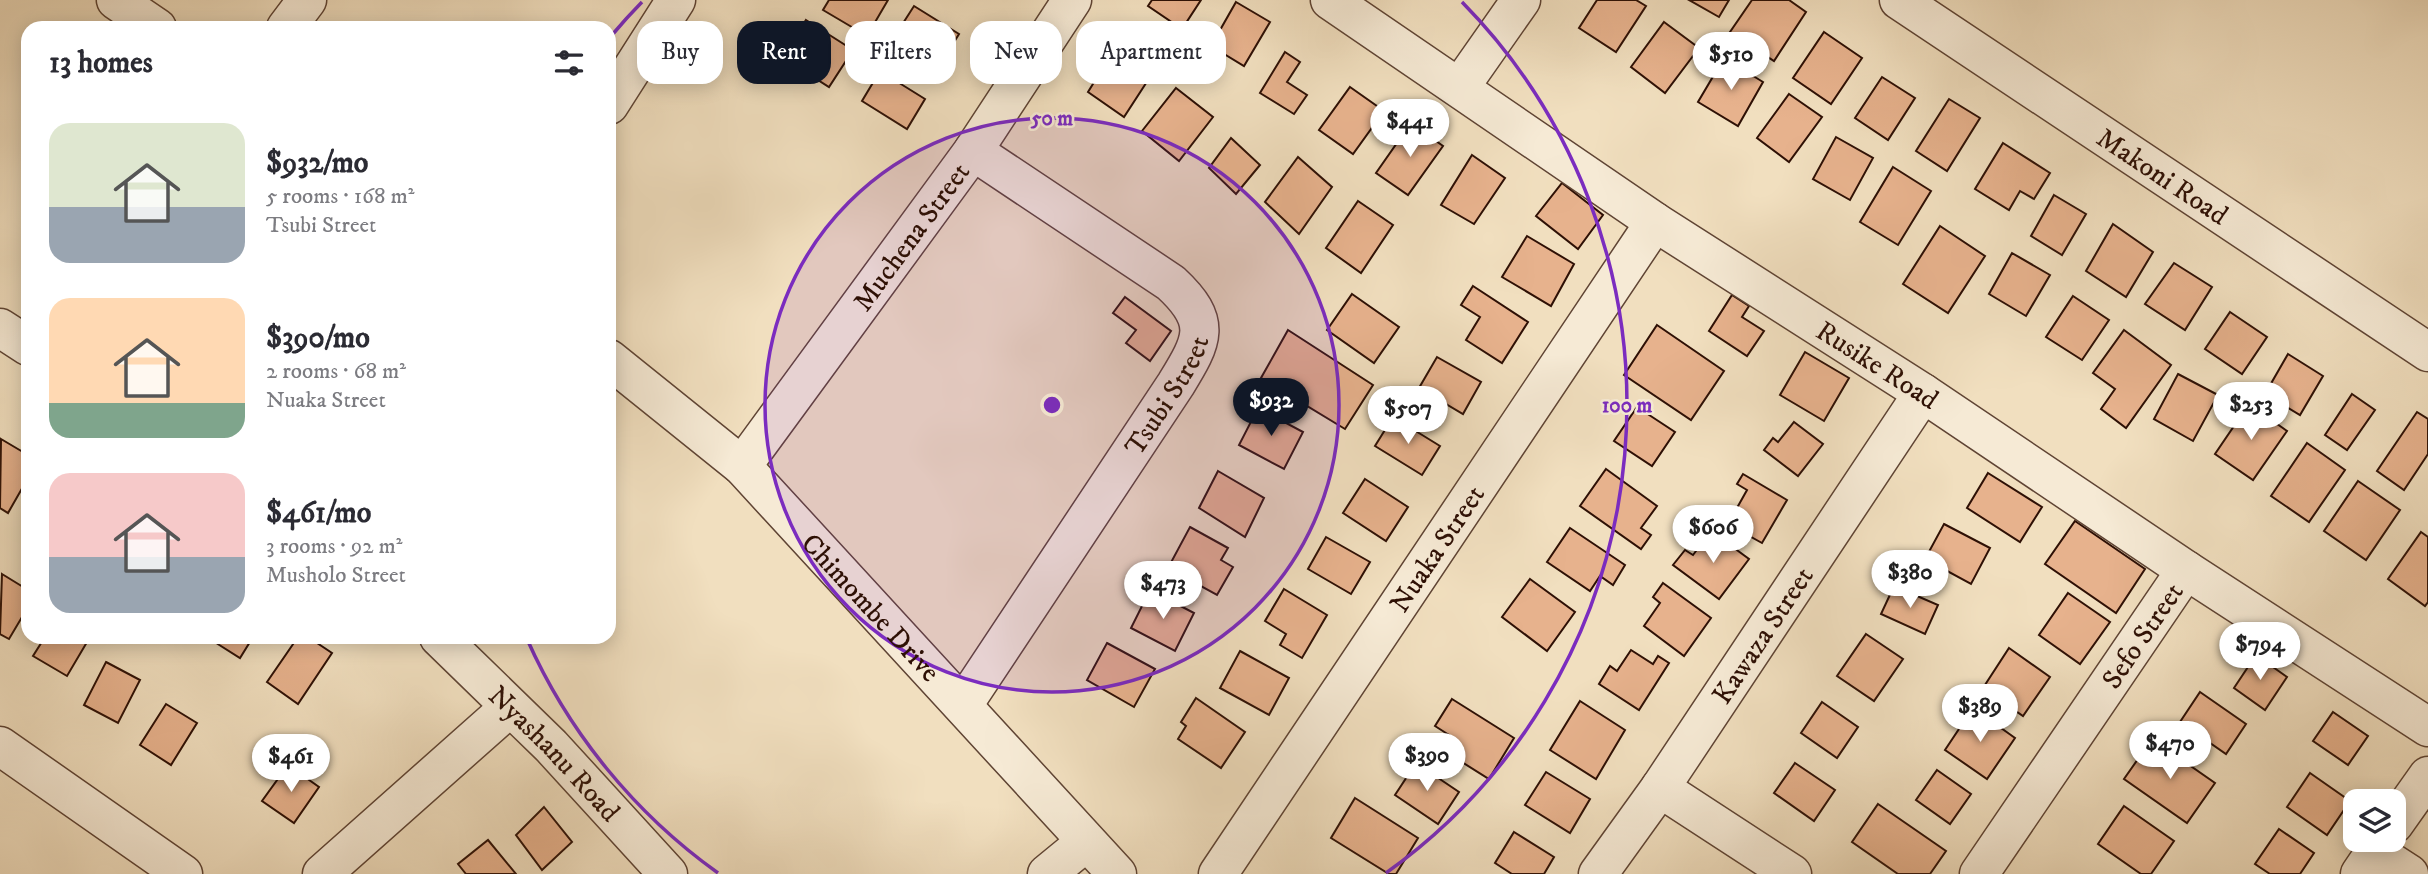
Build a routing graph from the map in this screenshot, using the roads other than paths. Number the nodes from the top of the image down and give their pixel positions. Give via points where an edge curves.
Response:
1 (116, 0) edge
2 (307, 0) edge
3 (676, 0) edge
4 (1072, 0) edge
5 (1330, 0) edge
6 (1521, 0) edge
7 (1899, 0) edge
8 (147, 21) edge
9 (291, 21) edge
10 (1460, 87) junction
11 (616, 94) edge
12 (973, 151) junction
13 (1655, 222) junction
14 (0, 328) edge
15 (21, 342) edge
16 (2428, 352) edge
17 (616, 365) edge
18 (1923, 393) junction
19 (742, 466) junction
20 (2186, 570) junction
21 (446, 644) edge
22 (963, 705) junction
23 (510, 707) junction
24 (2428, 727) edge
25 (0, 746) edge
26 (2428, 776) edge
27 (1660, 788) junction
28 (2406, 807) edge
29 (1086, 842) junction
30 (2384, 852) edge
31 (183, 874) edge
32 (322, 874) edge
33 (668, 874) edge
34 (1047, 874) edge
35 (1117, 874) edge
36 (1218, 874) edge
37 (1598, 874) edge
38 (1792, 874) edge
39 (1979, 874) edge
40 (2409, 874) edge

1 - 8 street
2 - 9 street
3 - 11 street
4 - 12 street, Muchena Street
5 - 10 street, Rusike Road
6 - 10 street
7 - 16 street, Makoni Road
10 - 13 street, Rusike Road
12 - 19 street, Muchena Street
12 - 22 street, Tsubi Street via 1171,283 1198,316 1200,334 1196,352 1176,384
13 - 18 street, Rusike Road
13 - 36 street, Nuaka Street
14 - 15 street
17 - 19 street, Chimombe Drive
18 - 20 street, Rusike Road
18 - 27 street, Kawaza Street
19 - 22 street, Chimombe Drive
20 - 24 street, Rusike Road
20 - 39 street, Sefo Street
21 - 23 street, Nyashanu Road
22 - 29 street, Chimombe Drive
23 - 32 street
23 - 33 street, Nyashanu Road
25 - 31 street
26 - 28 street
27 - 37 street, Kawaza Street
27 - 38 street
29 - 34 street
29 - 35 street, Chimombe Drive
30 - 40 street

